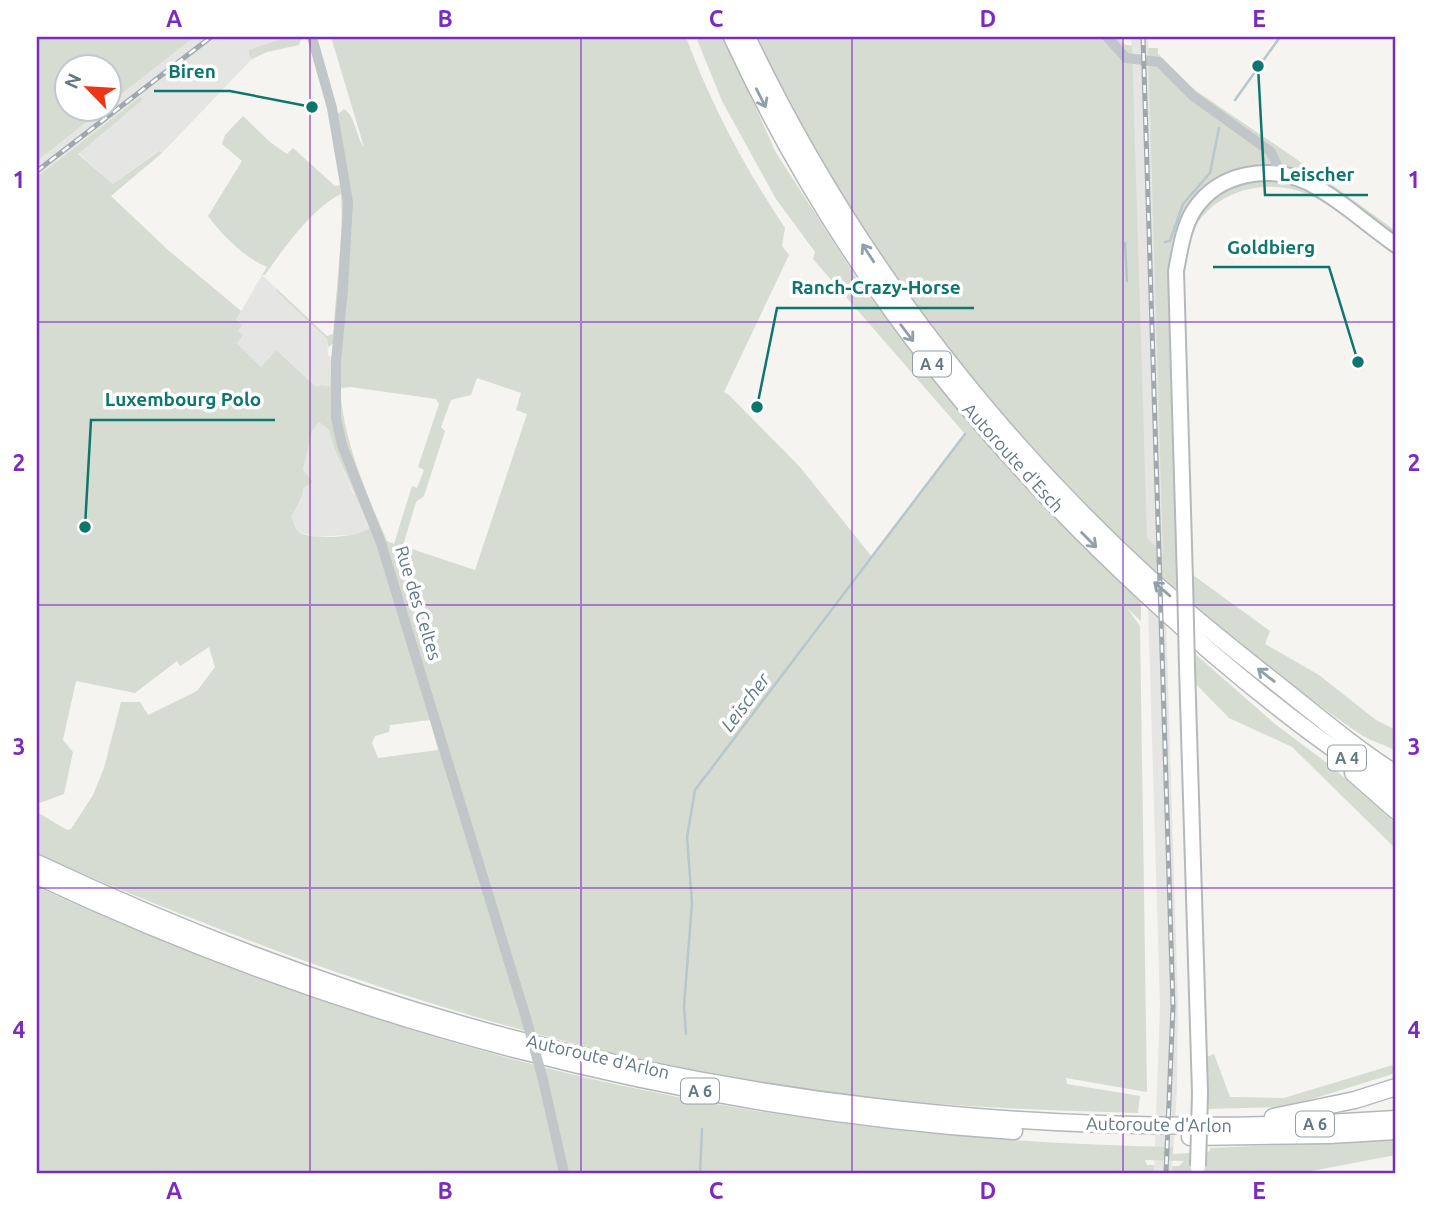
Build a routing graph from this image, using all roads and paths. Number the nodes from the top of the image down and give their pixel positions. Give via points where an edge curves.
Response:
1 (312, 37) edge
2 (732, 37) edge
3 (747, 37) edge
4 (1107, 37) edge
5 (1281, 174) junction
6 (1396, 246) edge
7 (1319, 717) junction
8 (1298, 725) junction
9 (1396, 761) edge
10 (1396, 774) edge
11 (1371, 788) junction
12 (1396, 791) edge
13 (1396, 803) edge
14 (1396, 811) edge
15 (37, 863) edge
16 (37, 876) edge
17 (1396, 1087) edge
18 (1396, 1119) edge
19 (1234, 1126) junction
20 (1396, 1131) edge
21 (1198, 1170) edge
22 (564, 1173) edge

1 - 22 street, Rue des Celtes, bridge via 332,108 348,202 336,418 342,445 381,543 526,1018
2 -> 8 highway, Autoroute d'Esch / A 4 via 821,206 895,316 960,399 1052,504 1114,565
7 -> 3 highway, Autoroute d'Esch / A 4 via 1149,578 1065,496 971,391 924,332 836,204
4 - 5 street via 1126,58 1159,62 1193,96 1271,152
5 - 6 main road via 1319,189
5 - 21 main road, bridge via 1242,176 1210,191 1192,212 1177,271 1200,1093
7 - 9 highway, A 4
7 - 10 highway, Autoroute d'Esch / A 4
8 - 11 highway
8 - 12 highway, Autoroute d'Esch / A 4
11 - 13 highway
11 - 14 highway
15 - 19 highway, Autoroute d'Arlon / A 6 via 230,947 367,995 550,1047 655,1071 937,1114 1061,1123
16 - 20 highway, Autoroute d'Arlon / A 6 via 226,957 364,1006 561,1061 757,1102 925,1124 1055,1133 1238,1138
17 - 19 highway, A 6 via 1292,1114 1247,1119
18 - 19 highway, Autoroute d'Arlon / A 6

